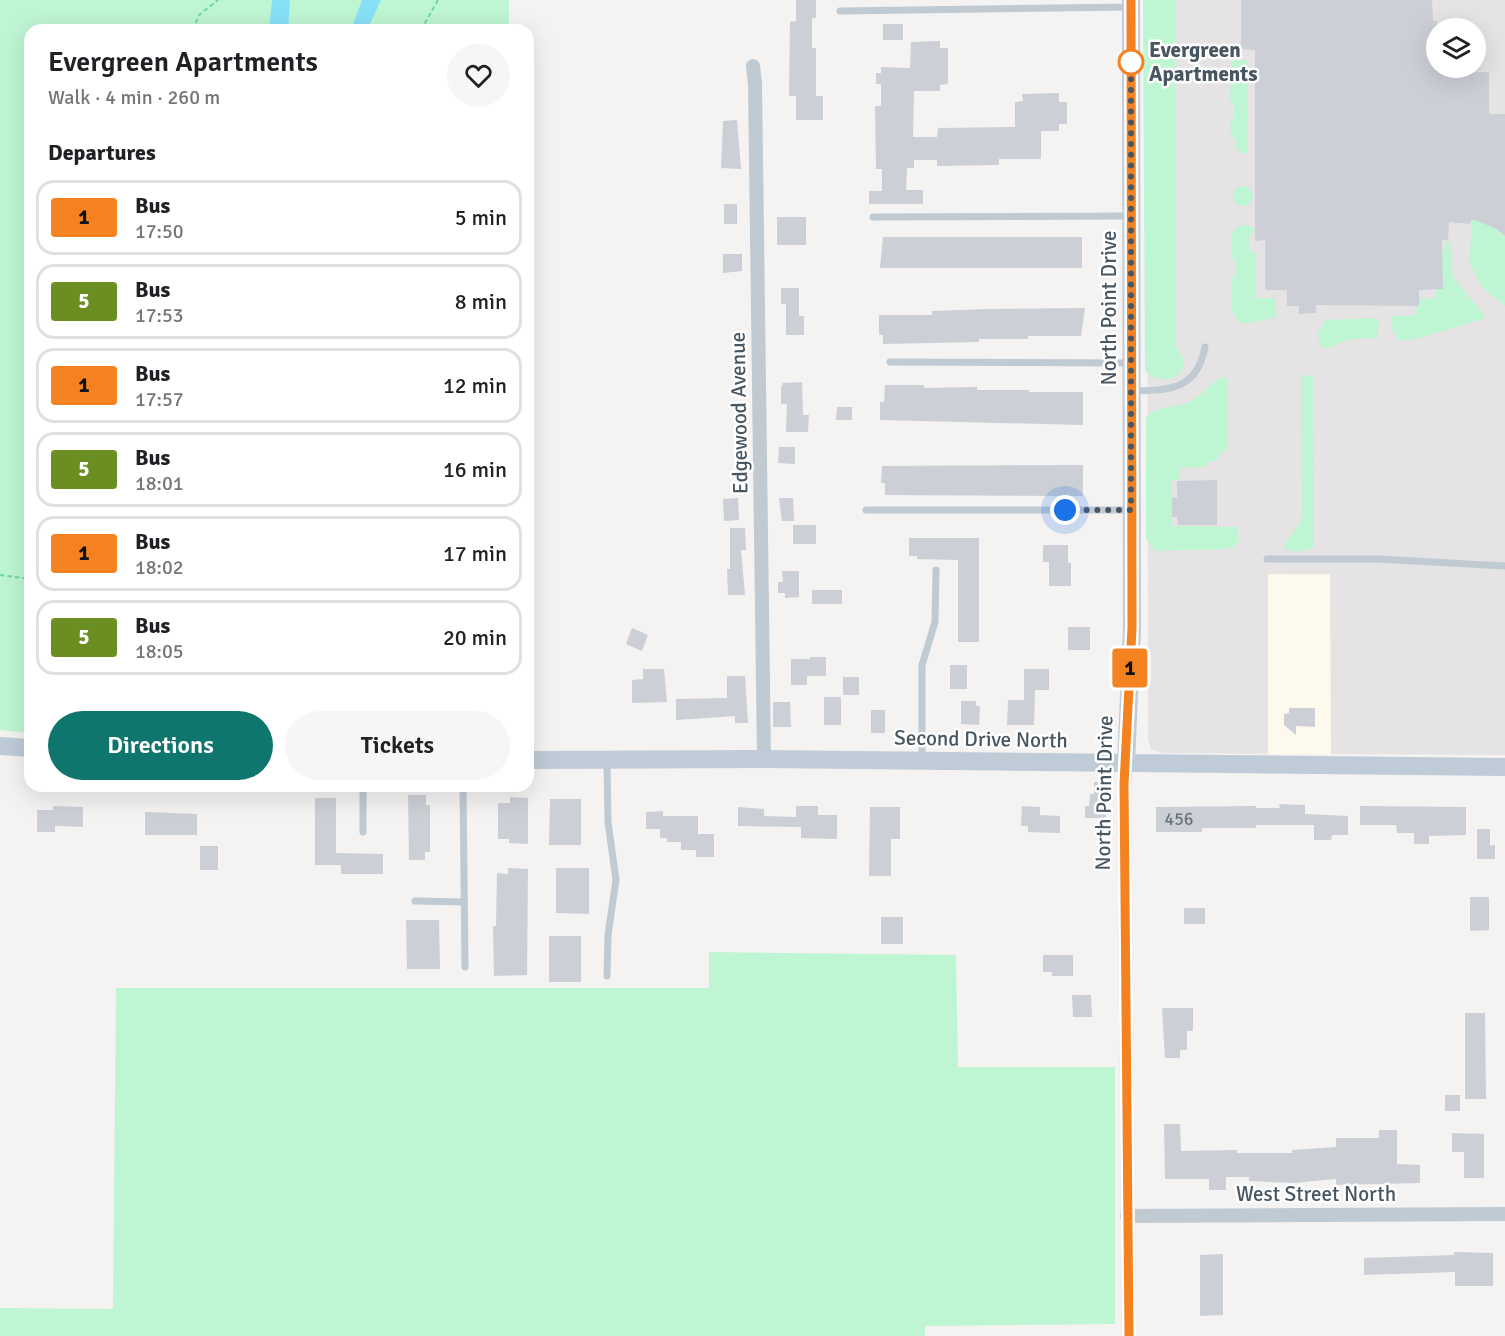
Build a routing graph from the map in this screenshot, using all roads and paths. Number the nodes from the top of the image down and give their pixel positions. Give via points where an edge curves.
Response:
1 (218, 0) edge
2 (438, 0) edge
3 (1131, 4) edge
4 (840, 11) dead end
5 (195, 24) edge
6 (424, 24) edge
7 (753, 66) dead end
8 (1131, 216) junction
9 (873, 217) dead end
10 (1205, 346) dead end
11 (890, 362) dead end
12 (1131, 363) junction
13 (1131, 391) junction
14 (866, 510) dead end
15 (1131, 510) junction
16 (1268, 558) dead end
17 (1505, 566) edge
18 (936, 570) dead end
19 (0, 575) edge
20 (24, 578) edge
21 (0, 746) edge
22 (24, 748) edge
23 (534, 759) edge
24 (607, 759) junction
25 (764, 759) junction
26 (922, 760) junction
27 (1126, 762) junction
28 (1505, 767) edge
29 (363, 792) edge
30 (463, 792) edge
31 (363, 832) dead end
32 (415, 901) dead end
33 (464, 902) junction
34 (465, 967) dead end
35 (607, 976) dead end
36 (1505, 1214) edge
37 (1127, 1216) junction
38 (1129, 1336) edge

1 - 5 path via 199,15
2 - 6 path
3 - 4 lane
3 - 8 street, North Point Drive
7 - 25 street, Edgewood Avenue
8 - 9 lane
8 - 12 street, North Point Drive
10 - 13 lane via 1197,371 1183,384
11 - 12 lane
12 - 13 street, North Point Drive
13 - 15 street, North Point Drive
14 - 15 lane
15 - 27 street, North Point Drive via 1132,628
16 - 17 lane
18 - 26 lane via 935,622 922,665
19 - 20 path
21 - 22 street
23 - 24 street, Second Drive North
24 - 25 street, Second Drive North
24 - 35 lane via 608,822 616,880
25 - 26 street, Second Drive North
26 - 27 street, Second Drive North
27 - 28 street, Second Drive North
27 - 37 street, North Point Drive
29 - 31 lane
30 - 33 lane
32 - 33 lane
33 - 34 lane
36 - 37 street, West Street North
37 - 38 street, North Point Drive

